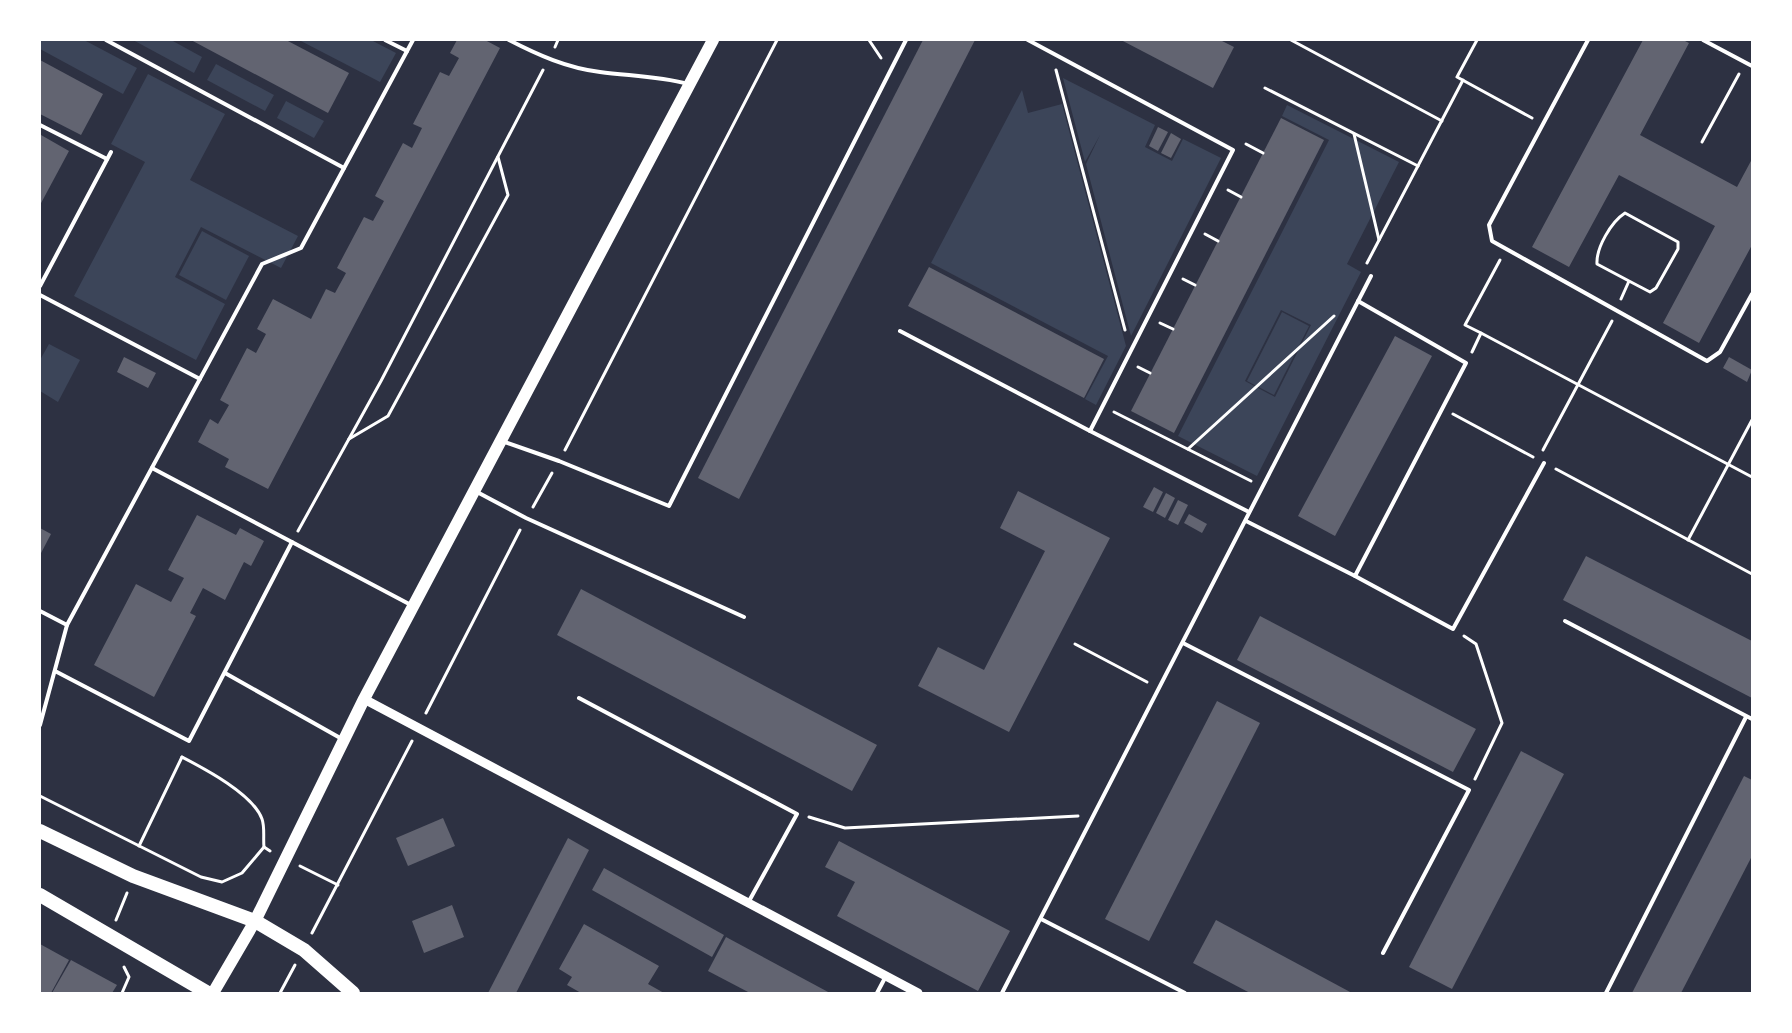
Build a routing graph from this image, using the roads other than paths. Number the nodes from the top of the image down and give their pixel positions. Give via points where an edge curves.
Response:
1 (106, 40) edge
2 (385, 40) edge
3 (413, 40) edge
4 (509, 40) edge
5 (713, 40) edge
6 (906, 40) edge
7 (1028, 40) edge
8 (1588, 40) edge
9 (1704, 40) edge
10 (407, 51) junction
11 (1752, 66) edge
12 (690, 84) junction
13 (40, 125) edge
14 (110, 152) dead end
15 (107, 159) junction
16 (344, 168) junction
17 (1371, 276) road end
18 (40, 286) edge
19 (1752, 294) edge
20 (40, 296) edge
21 (1358, 301) junction
22 (900, 331) dead end
23 (200, 380) junction
24 (1090, 431) junction
25 (502, 441) junction
26 (1544, 463) road end
27 (152, 468) junction
28 (476, 492) junction
29 (1249, 512) junction
30 (1246, 521) junction
31 (292, 542) junction
32 (1355, 576) junction
33 (413, 606) junction
34 (40, 611) edge
35 (744, 617) dead end
36 (1565, 621) dead end
37 (67, 625) junction
38 (1183, 643) junction
39 (55, 671) junction
40 (225, 672) junction
41 (579, 698) dead end
42 (364, 699) junction
43 (1746, 716) junction
44 (1752, 719) edge
45 (40, 725) edge
46 (344, 740) junction
47 (40, 831) edge
48 (40, 895) edge
49 (748, 903) junction
50 (1041, 919) junction
51 (254, 921) junction
52 (1383, 953) dead end
53 (886, 976) junction
54 (208, 993) edge
55 (213, 993) edge
56 (353, 993) edge
57 (877, 993) edge
58 (918, 993) edge
59 (1002, 993) edge
60 (1185, 993) edge
61 (1606, 993) edge

1 - 16 lane
2 - 10 lane
3 - 10 lane
4 - 12 lane via 548,60 599,72 661,77
5 - 12 main road
6 - 25 lane via 669,506
7 - 24 lane via 1232,150
8 - 19 lane via 1488,225 1492,241 1707,361 1720,352
9 - 11 lane
10 - 16 lane
12 - 25 main road
13 - 15 lane
14 - 15 lane
15 - 18 lane
16 - 23 lane via 301,248 262,264
17 - 21 lane
20 - 23 lane
21 - 29 lane
21 - 32 lane via 1466,363
22 - 24 lane
23 - 27 lane
24 - 29 lane
25 - 28 main road
26 - 32 lane via 1454,628
27 - 31 lane
27 - 37 lane
28 - 33 main road
28 - 35 lane
29 - 30 lane
30 - 32 lane
30 - 38 lane
31 - 33 lane
31 - 40 lane
33 - 42 main road
34 - 37 lane
36 - 43 lane
37 - 39 lane
38 - 50 lane
38 - 52 lane via 1469,790
39 - 40 lane via 189,741
39 - 45 lane
40 - 46 lane
41 - 49 lane via 797,814
42 - 46 main road
42 - 49 street
43 - 44 lane
43 - 61 lane
46 - 51 main road
47 - 51 highway via 133,876
48 - 54 highway
49 - 53 street
50 - 59 lane
50 - 60 lane
51 - 55 main road
51 - 56 highway via 304,950
53 - 57 lane
53 - 58 street

